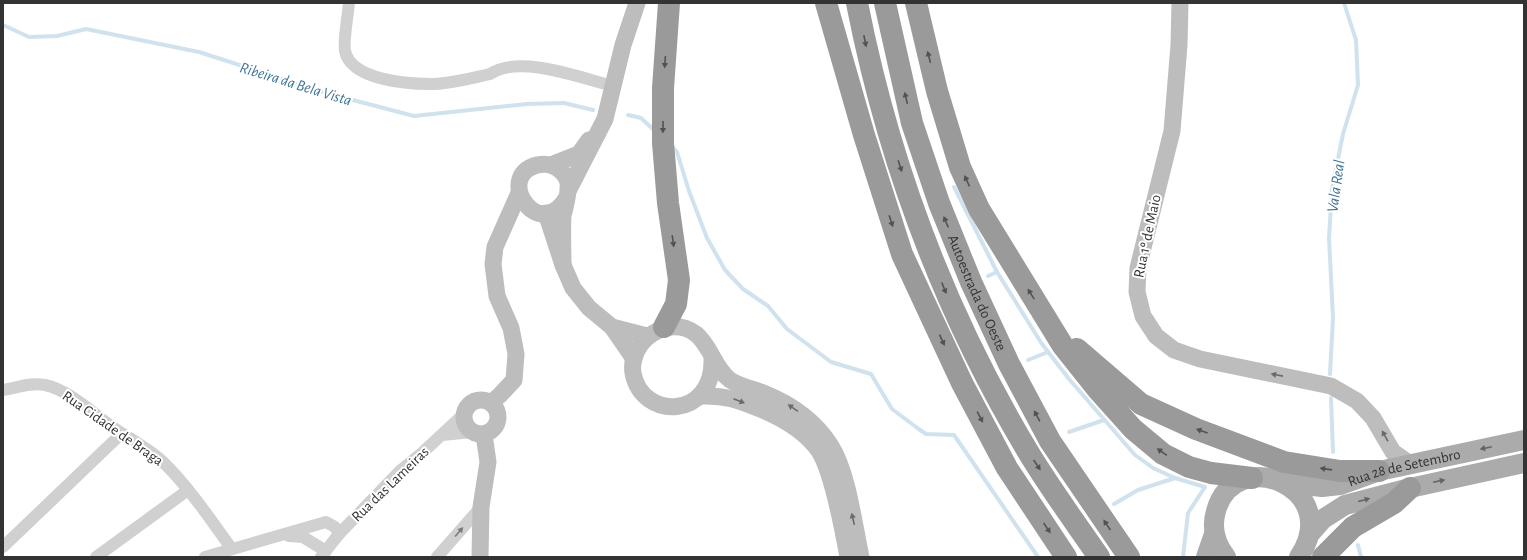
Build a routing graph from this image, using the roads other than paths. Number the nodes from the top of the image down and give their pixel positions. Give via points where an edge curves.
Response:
1 (350, 3) edge
2 (637, 3) edge
3 (669, 3) edge
4 (826, 3) edge
5 (836, 3) edge
6 (857, 3) edge
7 (885, 3) edge
8 (916, 3) edge
9 (1180, 3) edge
10 (613, 86) junction
11 (855, 103) junction
12 (605, 119) junction
13 (551, 165) junction
14 (519, 193) junction
15 (568, 193) junction
16 (540, 212) junction
17 (503, 230) junction
18 (563, 265) junction
19 (612, 327) junction
20 (1052, 327) junction
21 (656, 332) junction
22 (634, 359) junction
23 (712, 359) junction
24 (3, 390) edge
25 (701, 396) junction
26 (491, 403) junction
27 (464, 414) junction
28 (121, 434) junction
29 (478, 434) junction
30 (442, 435) junction
31 (1524, 440) edge
32 (1524, 463) edge
33 (1410, 464) junction
34 (1379, 471) junction
35 (1252, 478) junction
36 (1285, 483) junction
37 (1410, 488) junction
38 (188, 490) junction
39 (481, 507) junction
40 (339, 534) junction
41 (1214, 534) junction
42 (1309, 535) junction
43 (280, 536) junction
44 (3, 547) edge
45 (232, 549) junction
46 (323, 554) edge
47 (96, 557) edge
48 (206, 557) edge
49 (437, 557) edge
50 (480, 557) edge
51 (848, 557) edge
52 (861, 557) edge
53 (1066, 557) edge
54 (1099, 557) edge
55 (1129, 557) edge
56 (1206, 557) edge
57 (1226, 557) edge
58 (1298, 557) edge
59 (1323, 557) edge

1 - 10 street via 345,51 352,64 365,74 430,84 490,74 508,66 530,66
2 - 10 street
3 -> 21 highway via 663,88 663,143 679,280 676,304
4 - 11 highway
5 - 11 highway
6 -> 54 highway, Autoestrada do Oeste via 867,53 887,127 914,211 946,292 984,372 1027,450
55 -> 7 highway, Autoestrada do Oeste via 1050,441 1009,364 972,282 939,203 912,122
20 -> 8 highway via 979,209 960,167 937,91
33 -> 9 street, Rua 1º de Maio via 1393,452 1373,418 1357,401 1331,386 1212,362 1174,350 1156,336 1143,316 1136,292 1138,268 1172,131
10 - 12 street
11 -> 53 highway via 900,247 912,276 962,383 1007,468
12 - 13 street via 579,154
12 - 15 street
13 - 14 street via 543,164 528,170 519,184
13 - 15 street via 564,174
14 - 16 street via 527,207
14 - 17 street
15 - 16 street via 558,209
15 - 18 street via 564,216
16 - 17 street
16 - 18 street
17 - 26 street via 495,247 493,264 497,296 511,328 516,354 514,380
18 - 19 street via 573,288 589,308
19 - 21 street
19 - 22 street
34 -> 20 highway via 1340,471 1284,462 1189,426 1141,404
35 -> 20 highway via 1211,473 1189,467 1163,454 1133,429 1098,390 1063,346
21 - 22 street via 638,346
21 - 23 street via 680,327 695,333 706,344
22 - 25 street via 633,374 637,384 642,393 651,400 663,406 676,407
23 - 25 street via 713,372 709,385
52 -> 23 street via 841,469 832,447 821,432 805,416 783,401 729,380
24 - 28 street, Rua Cidade de Braga via 30,383 59,390
25 -> 51 street via 730,397 775,415 789,423 818,450 827,466
26 - 27 street via 480,400 474,402
26 - 29 street via 498,412 497,424 494,429
27 - 29 street via 466,425
27 - 30 street, Rua das Lameiras
28 - 38 street, Rua Cidade de Braga via 161,460
28 - 44 street
29 - 30 street, Rua das Lameiras
29 - 39 street via 488,462
30 - 40 street, Rua das Lameiras via 400,470
31 -> 33 main road, Rua 28 de Setembro
37 -> 32 main road, Rua 28 de Setembro
33 - 34 main road, Rua 28 de Setembro
34 - 36 main road, Rua 28 de Setembro via 1340,485 1322,487
35 - 36 main road, Rua 28 de Setembro via 1263,477
35 - 41 main road via 1226,493 1218,505
36 - 42 main road via 1297,492 1306,505 1310,520
42 -> 37 main road, Rua 28 de Setembro via 1323,519 1345,504
37 - 59 highway via 1394,503 1353,527
38 - 45 street, Rua Cidade de Braga
38 - 47 street
49 -> 39 street
39 - 50 street
40 - 43 street, Rua das Lameiras via 335,527 326,522
40 - 46 street, Rua das Lameiras
41 - 56 main road
41 - 57 main road via 1219,548
42 - 58 main road
43 - 45 street, Rua das Lameiras
43 - 46 street, Rua das Lameiras via 303,537
45 - 48 street, Rua das Lameiras

